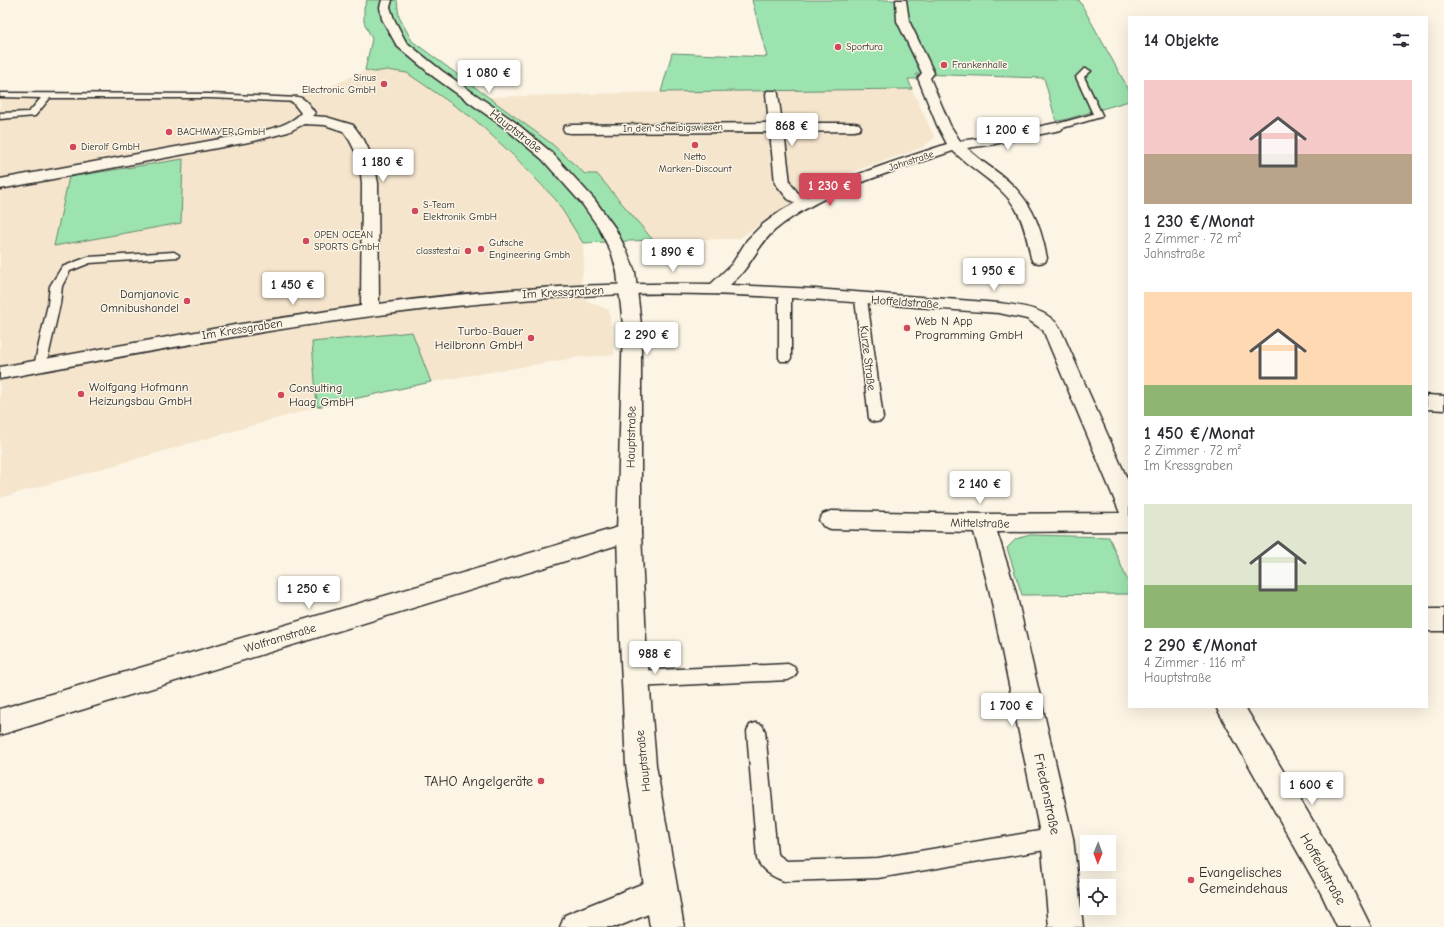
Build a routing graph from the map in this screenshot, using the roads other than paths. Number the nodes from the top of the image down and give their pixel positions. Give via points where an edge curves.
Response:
1 (387, 0) edge
2 (901, 0) edge
3 (1087, 72) dead end
4 (772, 94) dead end
5 (0, 95) edge
6 (48, 95) junction
7 (298, 100) joint
8 (0, 116) edge
9 (304, 120) junction
10 (854, 127) dead end
11 (1056, 127) joint
12 (776, 128) junction
13 (570, 129) dead end
14 (955, 146) junction
15 (0, 184) edge
16 (807, 203) junction
17 (174, 255) dead end
18 (1039, 258) dead end
19 (717, 288) junction
20 (629, 289) junction
21 (786, 293) junction
22 (861, 299) junction
23 (370, 309) junction
24 (785, 358) dead end
25 (40, 366) junction
26 (0, 373) edge
27 (1428, 402) edge
28 (1444, 403) edge
29 (876, 418) dead end
30 (1128, 507) edge
31 (831, 520) dead end
32 (1128, 522) edge
33 (983, 523) junction
34 (629, 533) junction
35 (1428, 620) edge
36 (1444, 620) edge
37 (788, 672) dead end
38 (635, 679) junction
39 (1231, 708) edge
40 (0, 722) edge
41 (756, 731) dead end
42 (1057, 838) junction
43 (662, 892) junction
44 (577, 927) edge
45 (667, 927) edge
46 (1066, 927) edge
47 (1354, 927) edge

1 - 20 street, Hauptstraße via 385,7 388,19 401,44 438,74 510,125 547,156 589,202 607,228 624,266
2 - 14 street via 903,21 928,73 924,78
3 - 11 lane, Jahnstraße via 1080,77 1098,115
4 - 12 street
5 - 6 lane
6 - 7 lane via 210,96
6 - 8 lane via 32,114
7 - 9 street via 308,113
9 - 15 street via 281,130 254,137
9 - 23 street via 326,121 348,128 366,159 370,183
10 - 12 street, In den Scheibigswiesen
11 - 14 street, Jahnstraße
12 - 13 street, In den Scheibigswiesen
12 - 16 street via 783,183 793,196
14 - 16 street, Jahnstraße via 867,175
14 - 18 street via 1017,198 1033,228
16 - 19 street, Jahnstraße via 768,228
17 - 25 lane via 88,260 66,269 56,286
19 - 20 street, Hoffeldstraße
19 - 21 street, Hoffeldstraße
20 - 23 street, Im Kressgraben via 531,294
20 - 34 street, Hauptstraße via 632,325
21 - 22 street, Hoffeldstraße
21 - 24 lane
22 - 29 lane, Kurze Straße
22 - 30 street, Hoffeldstraße via 999,308 1033,314 1043,320 1051,328
23 - 25 street, Im Kressgraben via 186,338
25 - 26 street, Im Kressgraben
27 - 28 street
31 - 33 street, Mittelstraße
32 - 33 street, Mittelstraße
33 - 42 street, Friedenstraße via 1004,597
34 - 38 street, Hauptstraße
34 - 40 street, Wolframstraße
35 - 36 street
37 - 38 lane
38 - 43 street, Hauptstraße via 641,765
39 - 47 street, Hoffeldstraße via 1333,884
41 - 42 lane via 768,859 784,871 878,868
42 - 46 street, Friedenstraße
43 - 44 street
43 - 45 street, Hauptstraße

